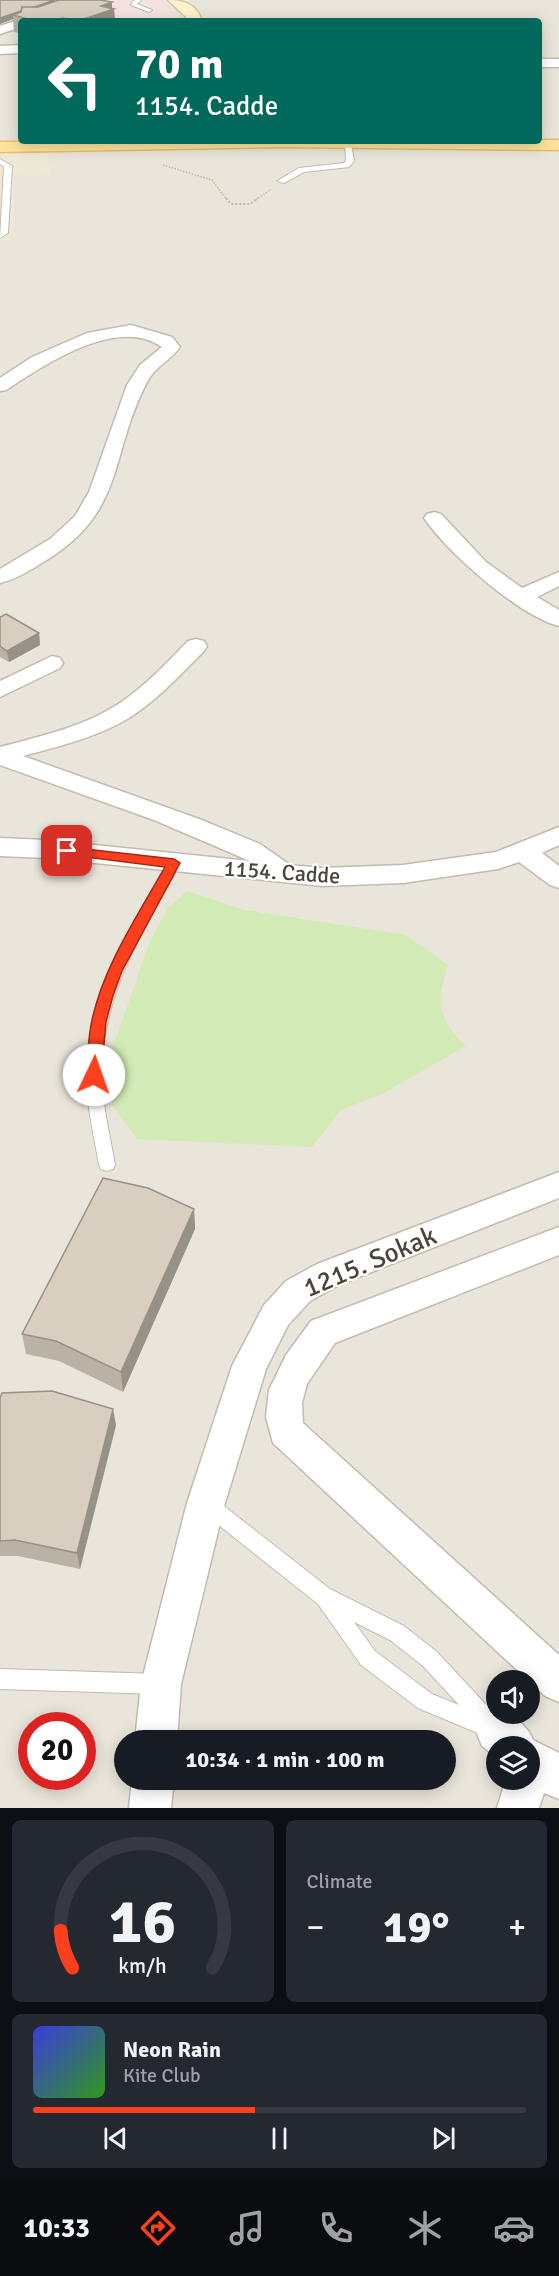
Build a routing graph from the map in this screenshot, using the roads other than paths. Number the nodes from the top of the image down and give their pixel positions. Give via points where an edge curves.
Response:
1 (138, 0) edge
2 (174, 0) edge
3 (191, 0) edge
4 (197, 0) edge
5 (149, 10) dead end
6 (194, 18) edge
7 (18, 24) edge
8 (0, 30) edge
9 (0, 50) edge
10 (18, 50) edge
11 (542, 63) edge
12 (559, 63) edge
13 (542, 133) edge
14 (559, 134) edge
15 (18, 135) edge
16 (0, 136) edge
17 (209, 144) edge
18 (348, 144) edge
19 (489, 144) edge
20 (559, 145) edge
21 (0, 147) edge
22 (0, 161) edge
23 (281, 181) road end
24 (0, 236) edge
25 (0, 386) edge
26 (135, 434) dead end
27 (108, 462) junction
28 (434, 518) dead end
29 (0, 577) edge
30 (559, 578) edge
31 (521, 597) junction
32 (559, 619) edge
33 (196, 646) dead end
34 (52, 663) dead end
35 (0, 690) edge
36 (0, 756) edge
37 (559, 834) edge
38 (0, 847) edge
39 (523, 852) junction
40 (174, 863) junction
41 (283, 874) junction
42 (559, 879) edge
43 (107, 1165) dead end
44 (559, 1185) edge
45 (559, 1241) edge
46 (206, 1503) junction
47 (323, 1596) junction
48 (555, 1674) edge
49 (0, 1679) edge
50 (161, 1684) junction
51 (157, 1730) edge
52 (503, 1736) edge
53 (486, 1737) edge
54 (152, 1790) edge
55 (521, 1790) edge
56 (150, 1808) edge
57 (518, 1808) edge

1 - 5 lane via 133,4
2 - 3 main road
2 - 6 main road
4 - 6 main road
7 - 8 street
9 - 10 street
11 - 12 street
13 - 14 main road
15 - 16 main road
17 - 21 main road
18 - 23 lane via 350,161 346,165 302,170
19 - 20 main road
22 - 24 lane via 8,166 4,233
25 - 27 street via 38,361 93,337 131,330 166,341 171,347 144,370 123,413
26 - 27 street
27 - 29 street via 99,494 77,528 52,548
28 - 31 street via 479,566
30 - 31 street
31 - 32 street
33 - 36 street via 155,686 118,714 81,731
34 - 35 street
36 - 41 street via 166,814 241,847 274,864
37 - 39 street, 1154. Cadde
38 - 40 street, 1154. Cadde
39 - 41 street, 1154. Cadde via 498,860 403,874
39 - 42 street
40 - 41 street, 1154. Cadde
40 - 43 lane via 115,971 99,1022 94,1075
44 - 46 street, 1215. Sokak via 329,1274 298,1291 276,1315 249,1366
45 - 48 street via 323,1332 302,1359 284,1397 282,1415 286,1431
46 - 47 lane
46 - 50 street, 1215. Sokak
47 - 52 lane via 397,1633 430,1659
47 - 53 lane via 368,1658 424,1701
49 - 50 lane
50 - 51 street, 1215. Sokak
54 - 56 street
55 - 57 street

